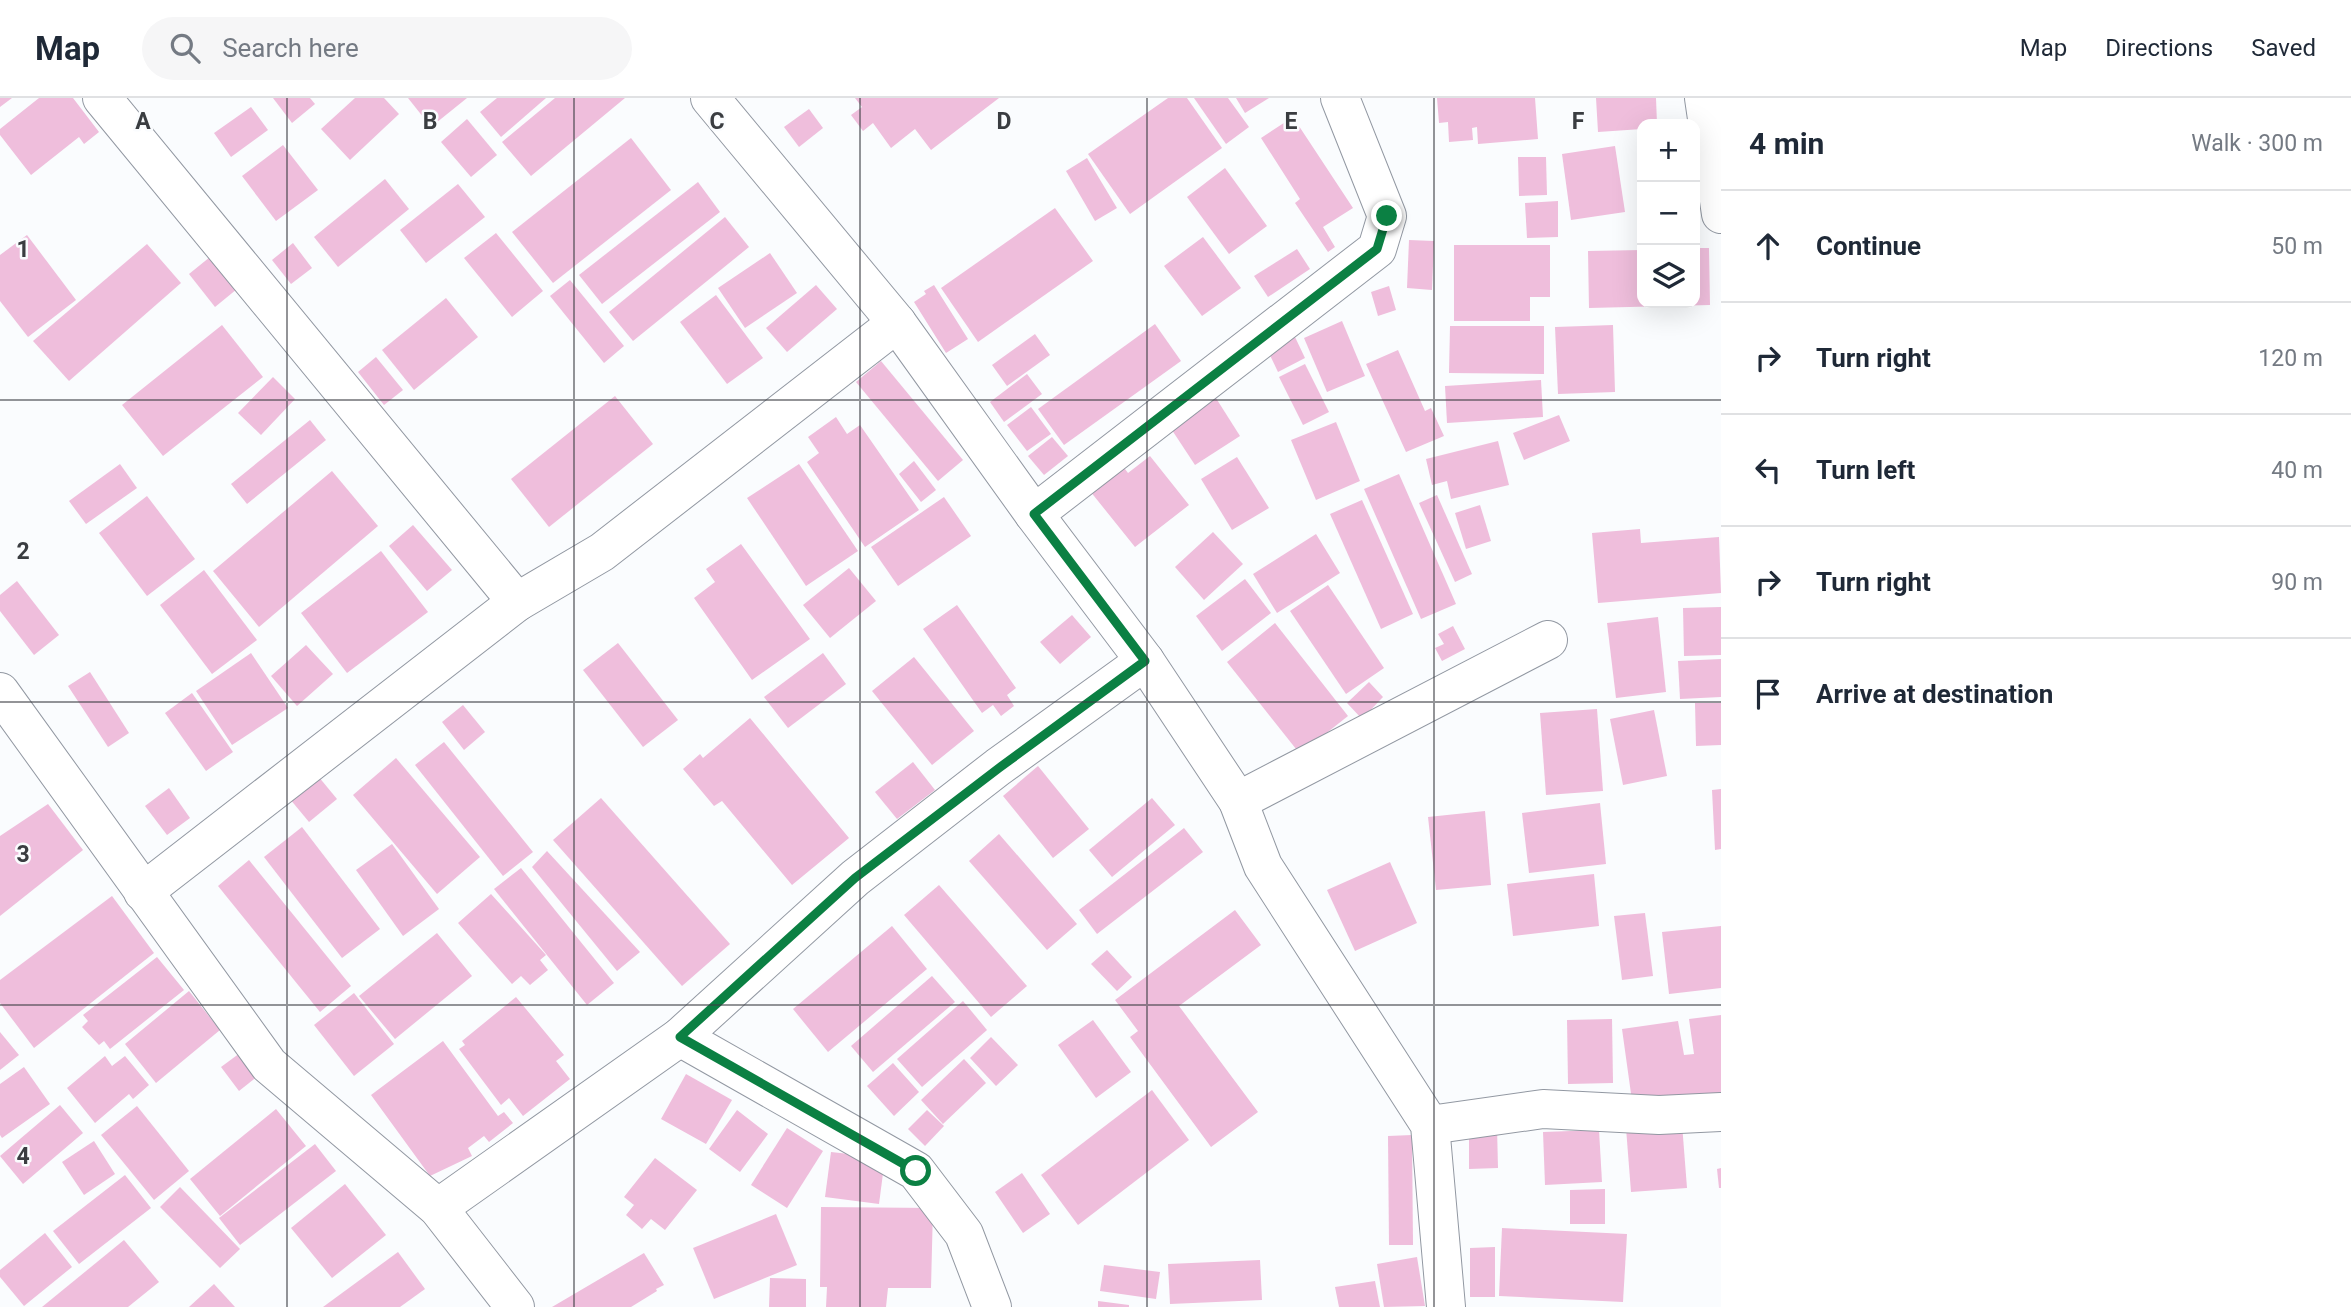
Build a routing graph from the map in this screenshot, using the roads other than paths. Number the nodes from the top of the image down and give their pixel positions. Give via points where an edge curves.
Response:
1 (102, 98) edge
2 (710, 98) edge
3 (1340, 98) edge
4 (1704, 98) edge
5 (1721, 214) edge
6 (897, 323) junction
7 (1034, 514) junction
8 (517, 602) junction
9 (1548, 640) dead end
10 (1145, 661) junction
11 (0, 692) edge
12 (1238, 800) junction
13 (143, 892) junction
14 (680, 1037) junction
15 (1721, 1112) edge
16 (1430, 1125) junction
17 (438, 1208) junction
18 (515, 1307) edge
19 (992, 1307) edge
20 (1446, 1307) edge

1 - 8 street
2 - 6 street
3 - 7 street via 1387,216 1377,249
4 - 5 street
6 - 7 street
6 - 8 street via 602,552
7 - 10 street
8 - 13 street
9 - 12 street
10 - 12 street
10 - 14 street via 855,878
11 - 13 street
12 - 16 street via 1263,866
13 - 17 street via 269,1065
14 - 17 street
14 - 19 street via 916,1171 964,1234
15 - 16 street via 1659,1115 1543,1108
16 - 20 street
17 - 18 street

